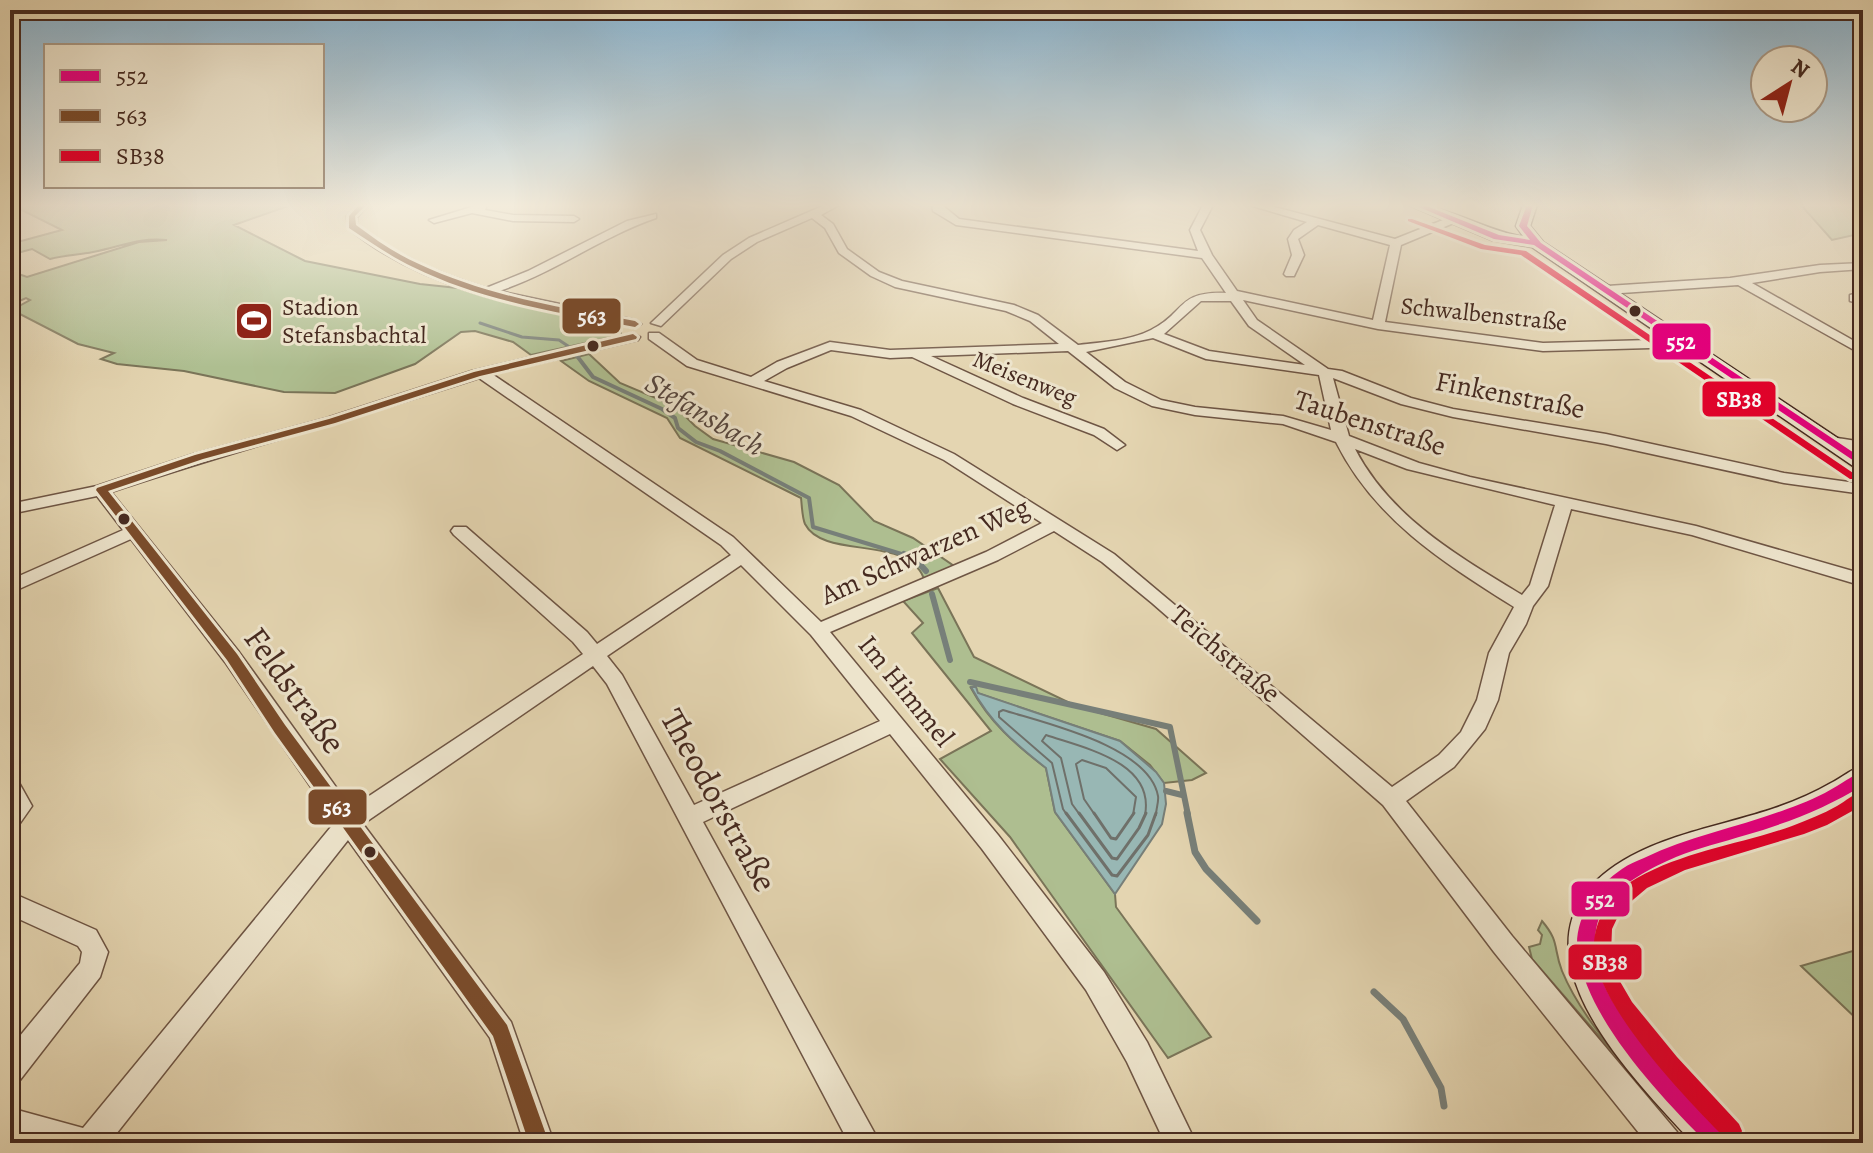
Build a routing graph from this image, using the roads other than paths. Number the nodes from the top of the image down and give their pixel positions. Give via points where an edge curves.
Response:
1 (401, 259) edge
2 (565, 259) edge
3 (725, 259) edge
4 (854, 259) edge
5 (1209, 259) edge
6 (1296, 259) edge
7 (1393, 259) edge
8 (1562, 259) edge
9 (1863, 266) edge
10 (1290, 274) dead end
11 (1740, 281) junction
12 (489, 290) junction
13 (1607, 290) junction
14 (1234, 296) junction
15 (1378, 325) junction
16 (655, 329) junction
17 (634, 330) junction
18 (1153, 334) junction
19 (1686, 343) junction
20 (1074, 348) junction
21 (1863, 351) edge
22 (914, 354) junction
23 (481, 373) junction
24 (1325, 373) junction
25 (752, 382) junction
26 (1342, 440) junction
27 (1831, 442) junction
28 (1117, 445) dead end
29 (1863, 447) edge
30 (1863, 464) edge
31 (1863, 489) edge
32 (101, 490) junction
33 (1565, 501) junction
34 (10, 509) edge
35 (1054, 524) junction
36 (460, 531) dead end
37 (133, 532) junction
38 (743, 555) junction
39 (1863, 580) edge
40 (10, 587) edge
41 (1524, 605) junction
42 (818, 630) junction
43 (597, 655) junction
44 (894, 723) junction
45 (1863, 777) edge
46 (10, 787) edge
47 (1391, 799) junction
48 (689, 818) junction
49 (10, 819) edge
50 (349, 821) junction
51 (10, 903) edge
52 (10, 1070) edge
53 (10, 1123) edge
54 (87, 1143) edge
55 (539, 1143) edge
56 (865, 1143) edge
57 (1181, 1143) edge
58 (1666, 1143) edge
59 (1721, 1143) edge

1 - 12 street
2 - 12 street
3 - 16 street
4 - 20 street, Taubenstraße via 899,284 1010,308 1034,318
5 - 14 street
6 - 10 street
7 - 15 street
8 - 13 main road
9 - 11 street
11 - 13 street
11 - 21 street
12 - 17 street
13 - 19 main road
14 - 15 street, Schwalbenstraße
14 - 18 street, Meisenweg via 1190,302
14 - 24 street via 1253,323
15 - 19 street, Schwalbenstraße via 1543,347
16 - 17 street
16 - 25 street, Teichstraße via 692,363
17 - 23 street
18 - 20 street, Meisenweg
18 - 24 street, Finkenstraße via 1206,355
19 - 27 main road
20 - 22 street, Meisenweg
20 - 26 street, Taubenstraße via 1120,385 1157,403 1283,420
22 - 25 street, Meisenweg via 821,348
22 - 28 street, Meisenweg via 1099,432
23 - 32 street
23 - 38 street, Im Himmel
24 - 26 street
24 - 31 street, Finkenstraße via 1453,413
25 - 35 street, Teichstraße via 856,413 906,435
26 - 33 street, Taubenstraße via 1440,473
26 - 41 street via 1411,532
27 - 29 street
27 - 30 main road
32 - 34 street
32 - 37 street, Feldstraße
33 - 39 street, Taubenstraße via 1747,544
33 - 41 street via 1539,586
35 - 42 street, Am Schwarzen Weg
35 - 47 street, Teichstraße via 1159,599
36 - 43 street, Theodorstraße
37 - 40 street
37 - 50 street, Feldstraße via 232,657
38 - 42 street, Im Himmel
38 - 43 street
41 - 47 street via 1522,619 1497,658 1495,679 1472,734 1452,759
42 - 44 street, Im Himmel
43 - 48 street, Theodorstraße
43 - 50 street
44 - 48 street
44 - 57 street, Im Himmel via 1095,981
45 - 59 main road via 1824,801 1644,863 1604,893 1584,929 1586,965 1605,1009 1625,1039
46 - 49 street via 21,806
47 - 58 street, Teichstraße
48 - 56 street, Theodorstraße
50 - 54 street
50 - 55 street, Feldstraße via 501,1031
51 - 52 street via 87,938 96,956
53 - 54 street

